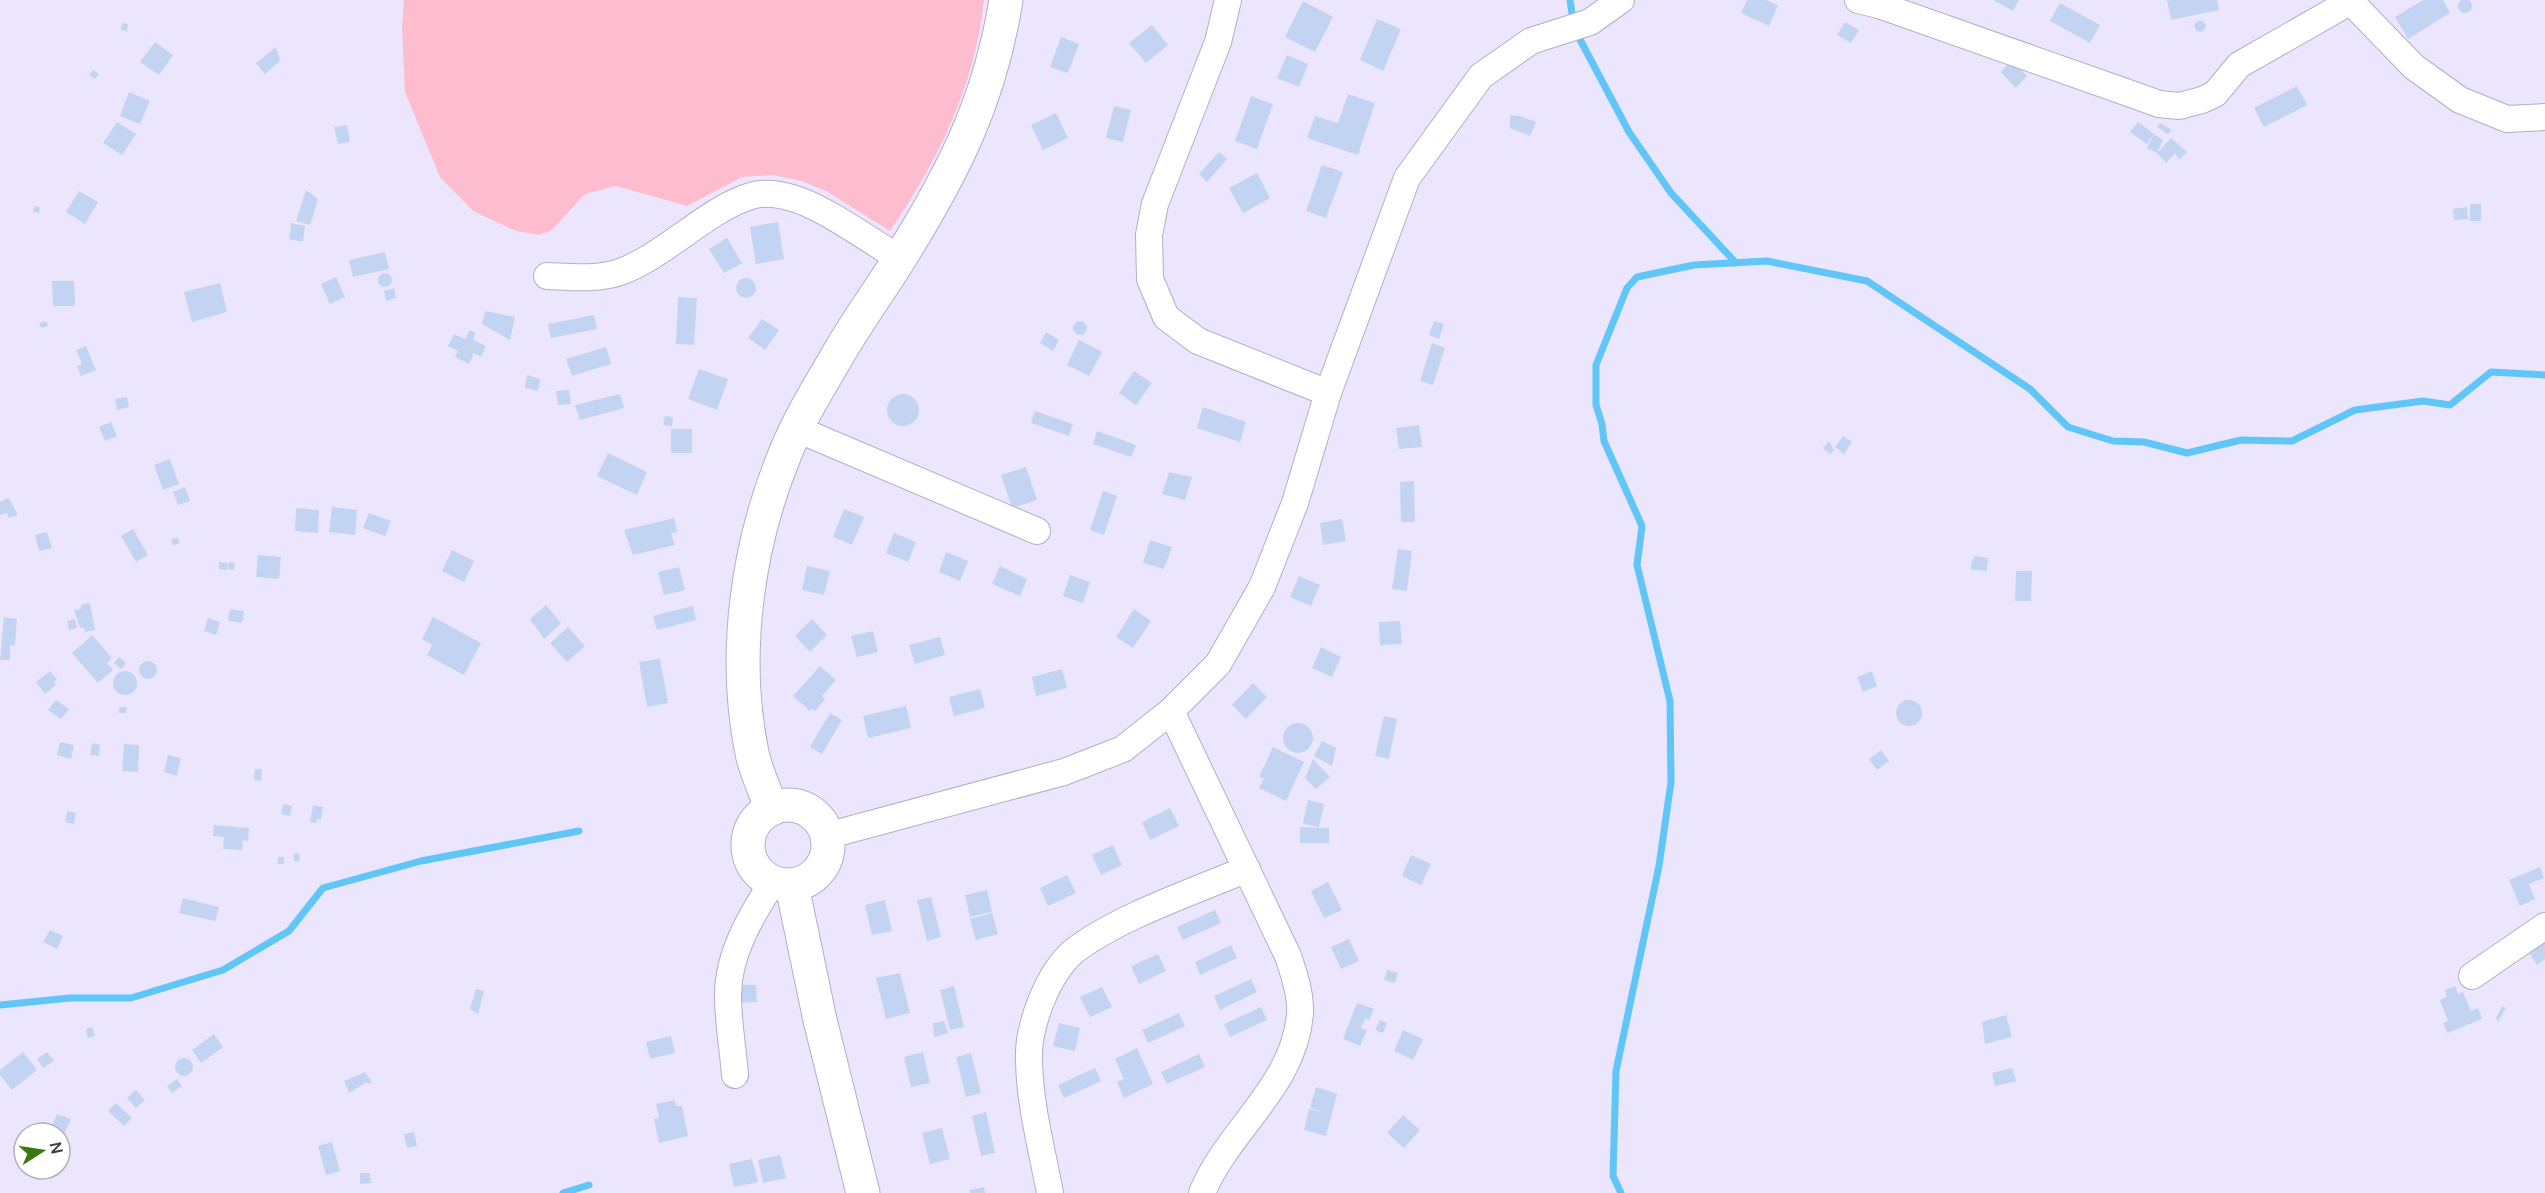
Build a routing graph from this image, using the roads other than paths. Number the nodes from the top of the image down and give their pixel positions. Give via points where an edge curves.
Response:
1 (1006, 0) edge
2 (1228, 0) edge
3 (1621, 0) edge
4 (1858, 0) edge
5 (2352, 1) edge
6 (2545, 117) edge
7 (900, 259) junction
8 (547, 276) dead end
9 (1328, 393) junction
10 (797, 429) junction
11 (1037, 531) dead end
12 (1171, 711) junction
13 (772, 809) junction
14 (826, 836) junction
15 (1247, 869) junction
16 (782, 884) junction
17 (2545, 926) edge
18 (2472, 976) dead end
19 (735, 1075) dead end
20 (863, 1193) edge
21 (1050, 1193) edge
22 (1202, 1193) edge

1 - 7 street via 992,70 972,127 946,182
2 - 9 street via 1218,42 1155,204 1149,235 1150,279 1166,317 1198,341
3 - 9 street via 1590,21 1531,40 1481,76 1407,178
4 - 5 street via 2159,104 2179,106 2215,94 2239,65
5 - 6 street via 2414,67 2460,100 2506,119
7 - 8 street via 794,198 752,195 622,271 600,277
7 - 10 street via 837,356
9 - 12 street via 1295,503 1262,587 1218,664
10 - 11 street
10 - 13 street via 766,510 752,569 744,638 744,703 753,755
12 - 14 street via 1123,749 1064,772
12 - 15 street
13 - 14 street via 791,806 810,812 819,820
13 - 16 street via 753,826 748,852 761,875
14 - 16 street via 826,858 820,870 810,879
15 - 21 street via 1095,937 1060,967 1038,1007 1028,1061
15 - 22 street via 1288,956 1300,1012 1286,1066 1212,1169
16 - 19 street via 752,915 734,958 728,994
16 - 20 street
17 - 18 street

